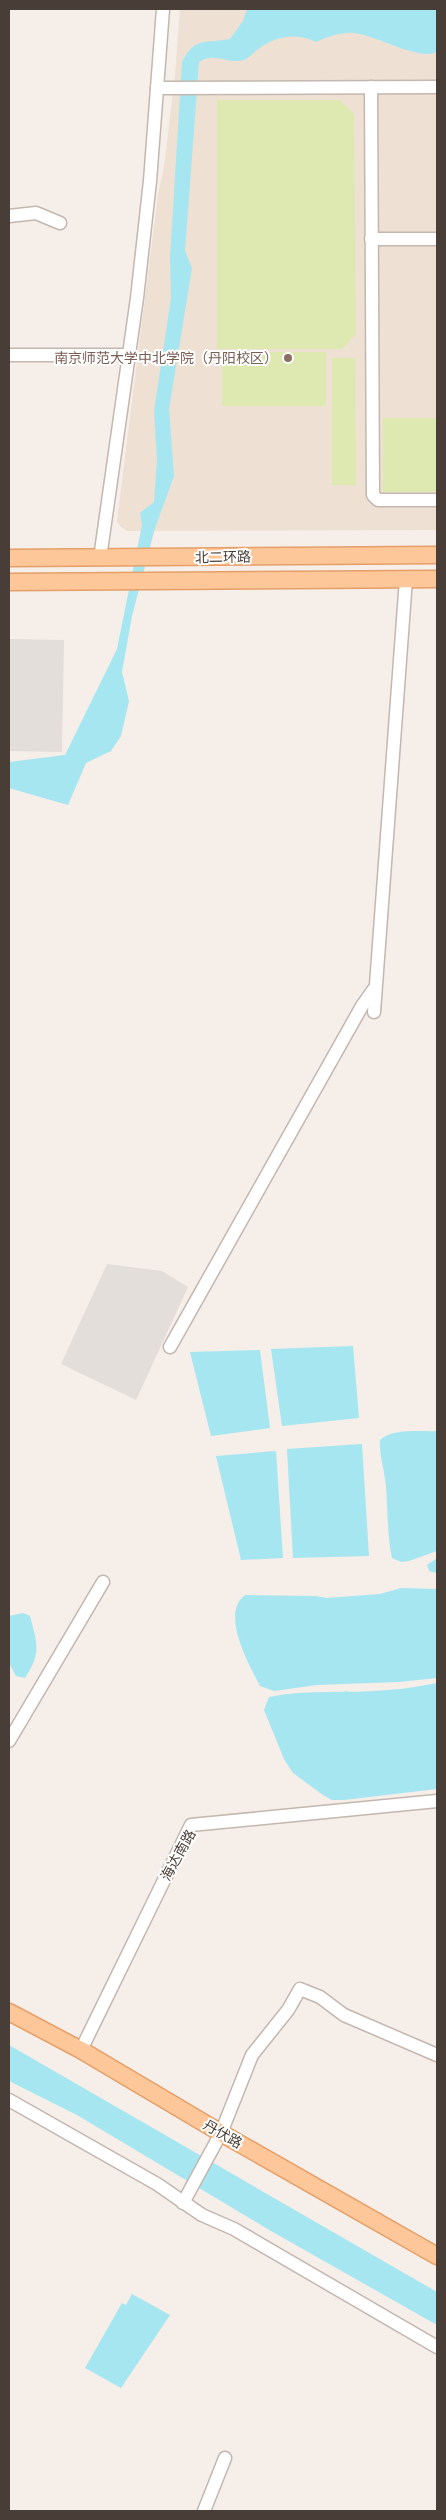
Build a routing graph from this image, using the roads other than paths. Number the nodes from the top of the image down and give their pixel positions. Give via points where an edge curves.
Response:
1 (163, 9) edge
2 (437, 87) edge
3 (157, 88) junction
4 (370, 88) junction
5 (9, 216) edge
6 (60, 223) dead end
7 (371, 239) junction
8 (437, 239) edge
9 (9, 355) edge
10 (129, 355) junction
11 (437, 500) edge
12 (437, 554) edge
13 (409, 555) junction
14 (9, 558) edge
15 (100, 558) junction
16 (406, 579) junction
17 (437, 579) edge
18 (9, 582) edge
19 (375, 988) junction
20 (374, 1012) dead end
21 (170, 1346) dead end
22 (103, 1582) dead end
23 (9, 1741) edge
24 (437, 1801) edge
25 (9, 2012) edge
26 (80, 2050) junction
27 (437, 2055) edge
28 (9, 2100) edge
29 (221, 2134) junction
30 (186, 2199) junction
31 (437, 2256) edge
32 (437, 2347) edge
33 (225, 2458) dead end
34 (204, 2511) edge

1 - 3 street
2 - 4 street
3 - 4 street
3 - 10 street via 149,190
4 - 7 street
5 - 6 street via 36,213
7 - 8 street
7 - 11 street via 373,496 378,500
9 - 10 street
10 - 15 street
12 - 13 main road, 北二环路
13 - 15 main road, 北二环路
13 - 16 main road
14 - 15 main road, 北二环路
16 - 17 main road, 北二环路
16 - 18 main road, 北二环路
16 - 19 street
19 - 20 street
19 - 21 street
22 - 23 street
24 - 26 street, 海达南路 via 191,1825
25 - 26 main road, 丹伏路
26 - 29 main road, 丹伏路
27 - 29 street via 344,2015 320,1997 300,1989 288,2010 252,2055
28 - 30 street
29 - 30 street
29 - 31 main road, 丹伏路
30 - 32 street
33 - 34 street

